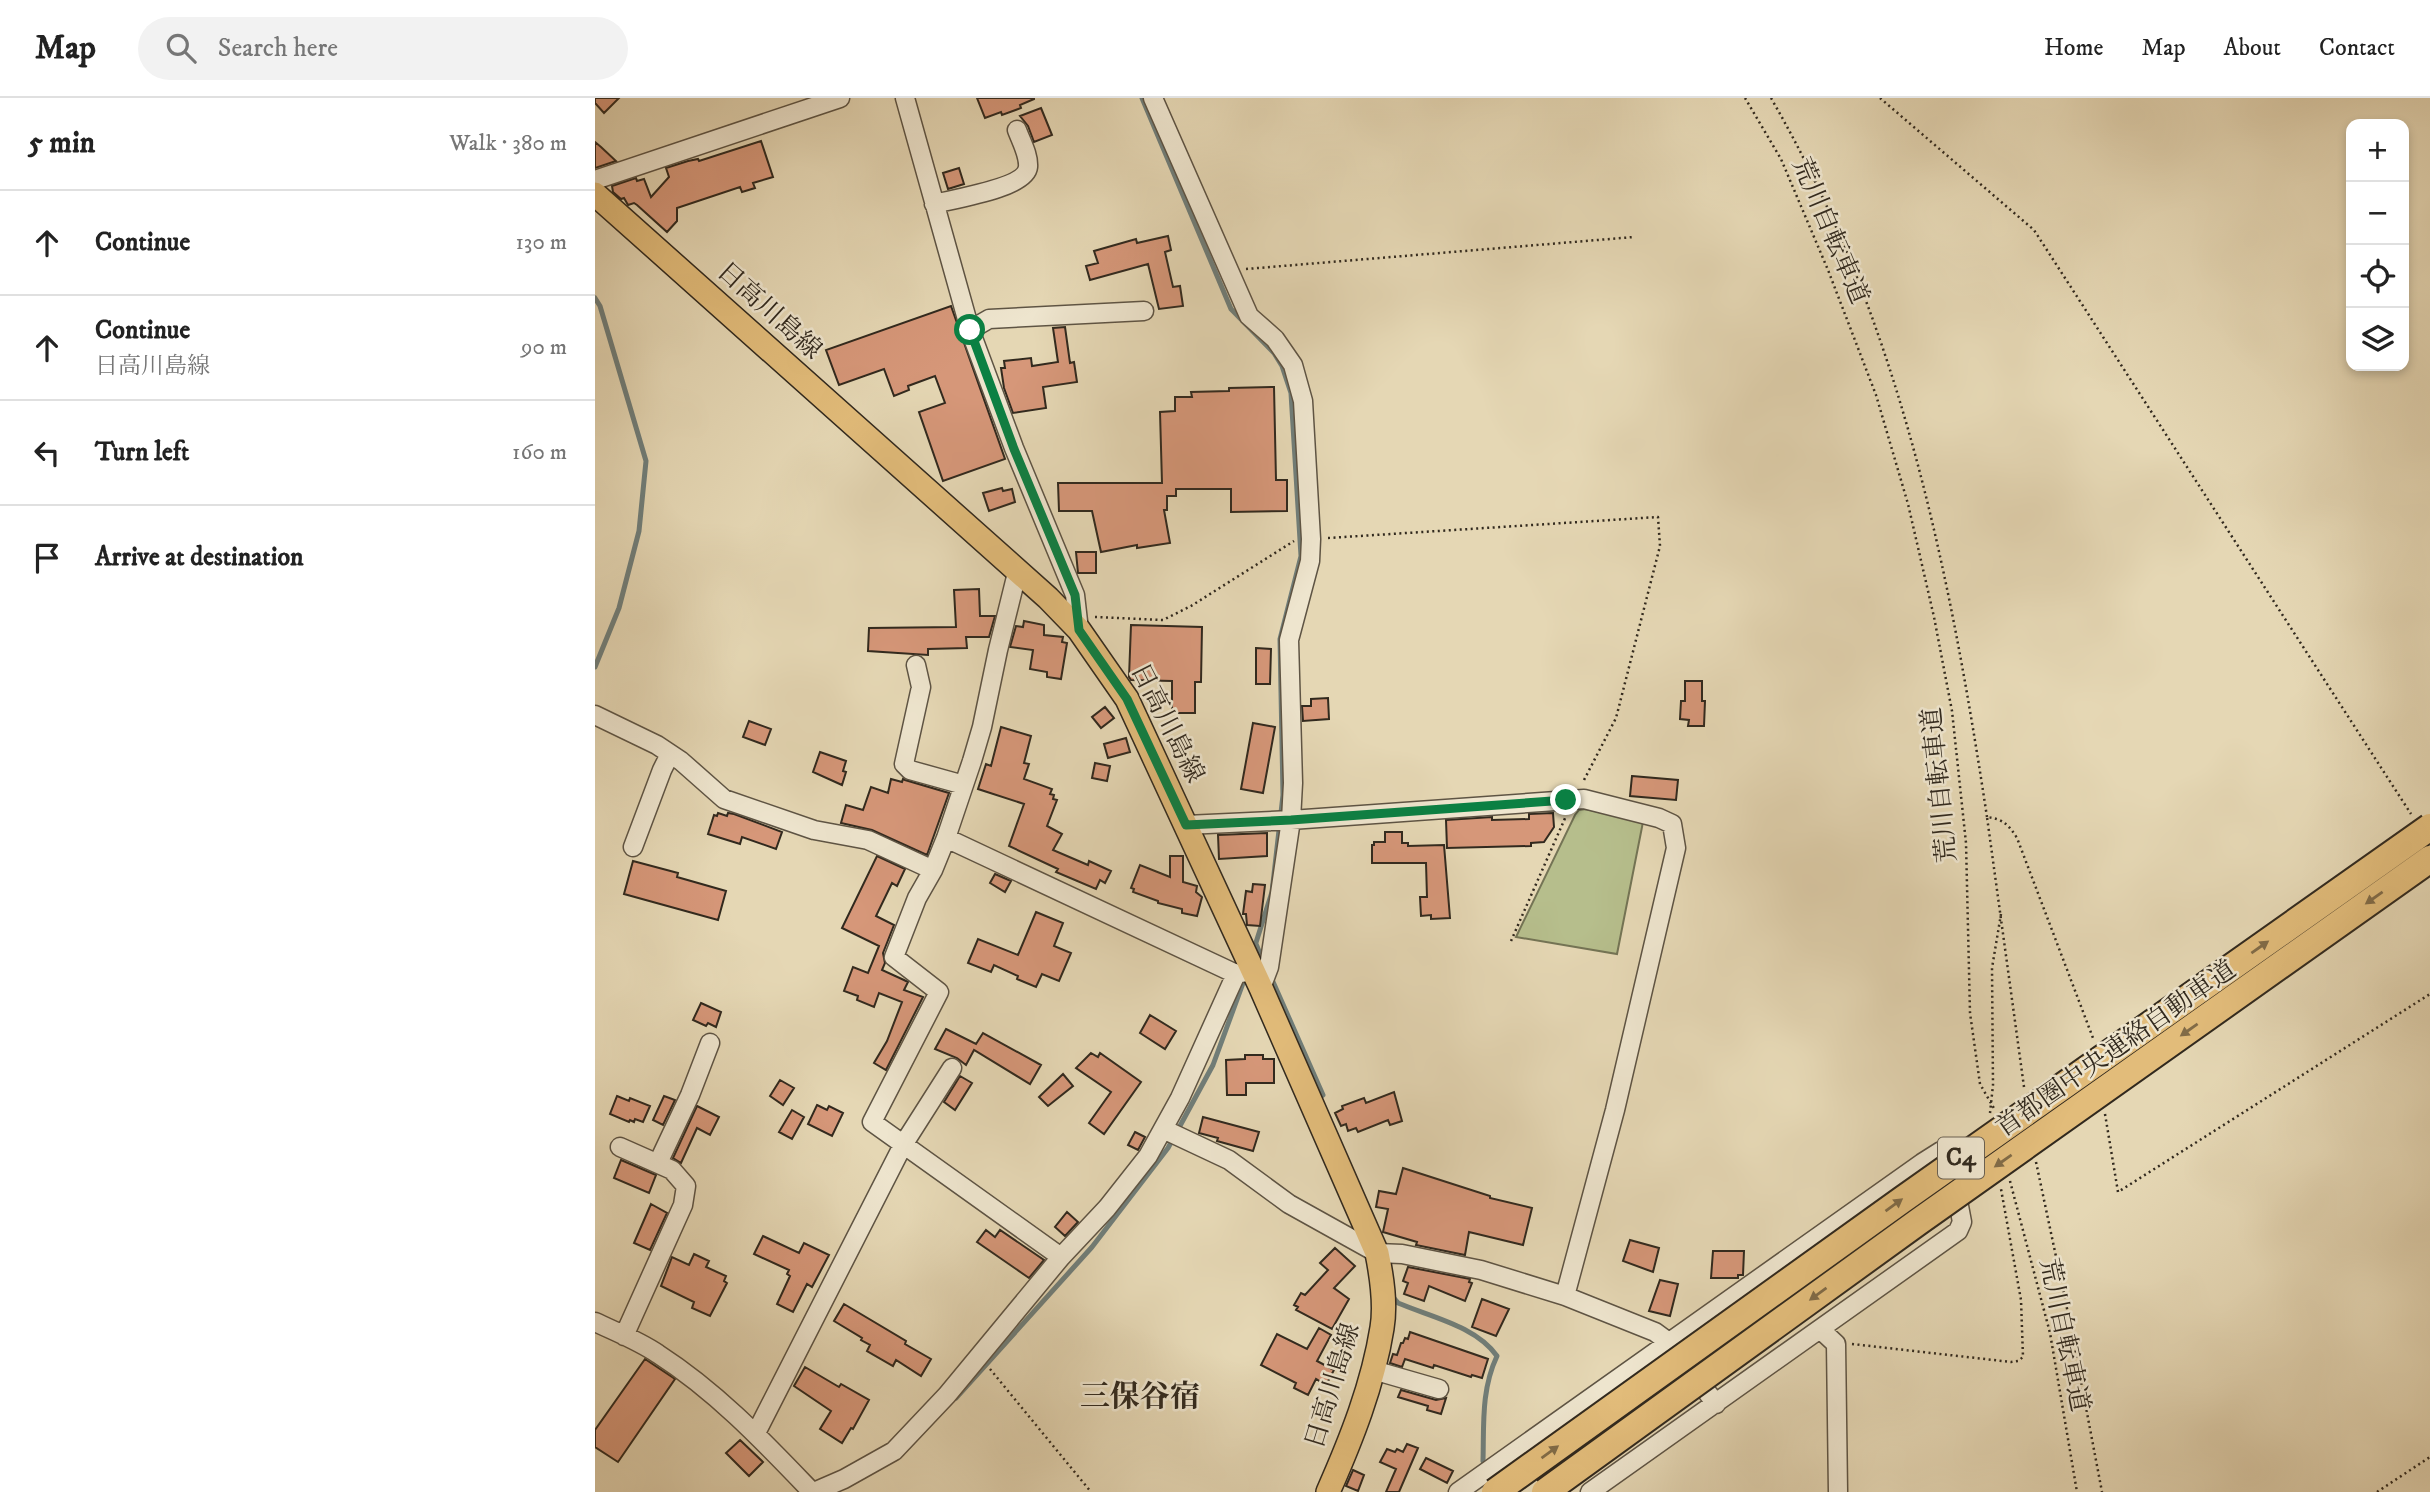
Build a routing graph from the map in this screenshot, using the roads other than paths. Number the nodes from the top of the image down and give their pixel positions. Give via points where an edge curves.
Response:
1 (840, 98) edge
2 (905, 98) edge
3 (1153, 98) edge
4 (1017, 130) dead end
5 (595, 180) edge
6 (595, 194) edge
7 (934, 204) junction
8 (1144, 311) dead end
9 (970, 330) junction
10 (1018, 569) junction
11 (1078, 624) junction
12 (916, 665) dead end
13 (595, 715) edge
14 (670, 754) junction
15 (964, 785) junction
16 (1291, 820) junction
17 (2423, 823) edge
18 (1186, 825) junction
19 (946, 838) junction
20 (633, 847) dead end
21 (2430, 859) edge
22 (933, 870) junction
23 (1250, 977) junction
24 (710, 1043) dead end
25 (952, 1068) dead end
26 (1163, 1129) junction
27 (903, 1145) junction
28 (620, 1147) dead end
29 (658, 1163) junction
30 (1377, 1253) junction
31 (1061, 1257) junction
32 (1565, 1296) junction
33 (595, 1322) edge
34 (1820, 1329) junction
35 (624, 1336) junction
36 (1670, 1343) junction
37 (1373, 1370) junction
38 (1439, 1389) dead end
39 (1716, 1404) junction
40 (756, 1433) junction
41 (1493, 1486) edge
42 (813, 1492) edge
43 (1328, 1492) edge
44 (1458, 1492) edge
45 (1545, 1492) edge
46 (1590, 1492) edge
47 (1838, 1492) edge

1 - 5 street
2 - 7 street
3 - 16 street via 1249,316 1286,353 1303,401 1311,540 1310,561 1289,640
4 - 7 street via 1028,169 1022,178
6 - 10 main road, 日高川島線
7 - 9 street
8 - 9 street via 989,319
9 - 11 street via 1075,595
10 - 11 main road, 日高川島線
10 - 15 street
11 - 18 main road, 日高川島線 via 1127,699
12 - 15 street via 921,687 904,764
13 - 14 street
14 - 20 street
14 - 22 street via 724,799 814,830 868,841
15 - 19 street
16 - 18 street
16 - 23 street via 1269,967
16 - 32 street via 1584,799 1672,824 1676,848 1615,1110
41 -> 17 highway, 首都圏中央連絡自動車道 / C4, bridge via 1902,1200
18 - 23 main road, 日高川島線
19 - 22 street
19 - 23 street
21 -> 45 highway, 首都圏中央連絡自動車道 / C4, bridge
22 - 27 street via 894,957 939,992 872,1122
23 - 26 street
23 - 30 main road, 日高川島線
24 - 29 street
25 - 27 street
26 - 30 street via 1229,1160 1289,1204
26 - 31 street via 1148,1156
27 - 31 street
27 - 40 street
28 - 29 street
29 - 35 street via 686,1186 683,1205
30 - 32 street via 1481,1270
30 - 37 main road, 日高川島線 via 1383,1314
31 - 42 street via 947,1395 894,1451
32 - 36 street via 1655,1332
33 - 35 street
34 - 36 street via 1958,1231 1962,1222 1949,1153 1941,1151 1922,1163
34 - 39 street
34 - 47 street via 1836,1344
35 - 40 street via 657,1353 712,1393
36 - 39 street
36 - 41 street
37 - 38 street
37 - 43 main road, 日高川島線
39 - 46 street
40 - 42 street
41 - 44 street

